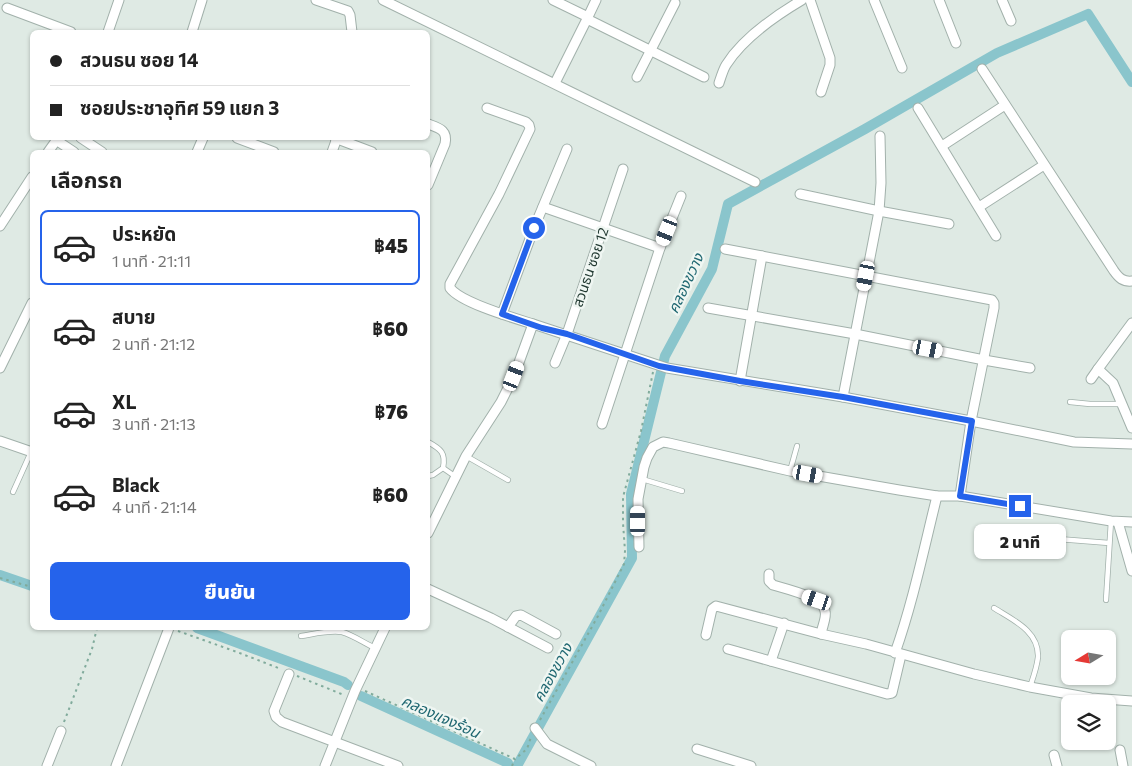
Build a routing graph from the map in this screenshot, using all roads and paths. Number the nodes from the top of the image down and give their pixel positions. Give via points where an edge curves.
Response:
1 (202, 0) edge
2 (316, 0) edge
3 (383, 0) edge
4 (553, 0) edge
5 (596, 0) edge
6 (802, 0) edge
7 (810, 0) edge
8 (874, 0) edge
9 (939, 0) edge
10 (1002, 0) edge
11 (115, 1) edge
12 (675, 2) dead end
13 (7, 8) dead end
14 (588, 18) junction
15 (1011, 21) dead end
16 (65, 30) edge
17 (108, 30) edge
18 (193, 30) edge
19 (352, 30) edge
20 (956, 43) dead end
21 (650, 50) junction
22 (902, 68) dead end
23 (982, 69) dead end
24 (638, 77) dead end
25 (704, 77) dead end
26 (555, 83) junction
27 (719, 83) dead end
28 (821, 92) dead end
29 (1005, 105) junction
30 (487, 108) dead end
31 (918, 108) dead end
32 (430, 125) edge
33 (880, 136) dead end
34 (58, 140) edge
35 (84, 140) edge
36 (243, 140) edge
37 (341, 140) edge
38 (942, 146) junction
39 (567, 148) dead end
40 (71, 150) edge
41 (99, 150) edge
42 (269, 150) edge
43 (367, 150) edge
44 (1044, 165) junction
45 (623, 169) dead end
46 (430, 177) edge
47 (30, 180) edge
48 (756, 182) dead end
49 (800, 194) dead end
50 (680, 196) dead end
51 (979, 207) junction
52 (543, 208) junction
53 (879, 211) junction
54 (949, 224) dead end
55 (0, 226) edge
56 (603, 228) junction
57 (996, 236) dead end
58 (660, 248) junction
59 (725, 249) dead end
60 (762, 256) junction
61 (866, 276) junction
62 (1132, 282) edge
63 (30, 307) edge
64 (708, 308) dead end
65 (502, 314) junction
66 (752, 316) junction
67 (1132, 323) edge
68 (534, 324) junction
69 (567, 334) junction
70 (854, 334) junction
71 (625, 355) junction
72 (984, 360) junction
73 (556, 364) dead end
74 (660, 366) junction
75 (0, 368) edge
76 (1030, 368) dead end
77 (1098, 369) junction
78 (1091, 379) dead end
79 (740, 381) junction
80 (843, 397) junction
81 (1070, 402) dead end
82 (1122, 404) junction
83 (972, 421) junction
84 (602, 424) dead end
85 (1132, 428) edge
86 (0, 441) edge
87 (430, 443) edge
88 (1132, 444) edge
89 (797, 446) dead end
90 (30, 451) edge
91 (30, 456) edge
92 (466, 456) junction
93 (443, 468) junction
94 (790, 471) junction
95 (430, 476) edge
96 (456, 477) junction
97 (642, 479) junction
98 (508, 480) dead end
99 (682, 491) dead end
100 (13, 492) dead end
101 (937, 496) junction
102 (960, 496) junction
103 (1114, 522) junction
104 (1132, 522) edge
105 (430, 525) edge
106 (1034, 537) dead end
107 (1109, 543) junction
108 (639, 547) dead end
109 (1132, 571) edge
110 (769, 574) dead end
111 (0, 578) edge
112 (30, 586) edge
113 (430, 590) edge
114 (1106, 600) dead end
115 (994, 608) dead end
116 (784, 623) junction
117 (508, 627) junction
118 (96, 630) edge
119 (167, 630) edge
120 (174, 630) edge
121 (384, 630) edge
122 (556, 634) dead end
123 (821, 634) junction
124 (706, 635) dead end
125 (301, 636) dead end
126 (375, 648) junction
127 (548, 648) dead end
128 (728, 649) dead end
129 (898, 654) junction
130 (771, 661) junction
131 (287, 672) junction
132 (356, 687) junction
133 (1030, 688) junction
134 (352, 698) junction
135 (1132, 701) edge
136 (536, 730) junction
137 (61, 731) joint
138 (334, 743) junction
139 (697, 749) dead end
140 (1120, 750) dead end
141 (1054, 755) dead end
142 (515, 760) junction
143 (47, 766) edge
144 (116, 766) edge
145 (325, 766) edge
146 (398, 766) edge
147 (512, 766) edge
148 (591, 766) edge
149 (750, 766) edge
150 (1057, 766) edge
151 (1124, 766) edge

1 - 18 street
2 - 19 street via 348,11
3 - 26 street
4 - 14 street
5 - 14 street
6 - 27 street via 764,25 740,47 726,66
7 - 28 street via 830,58
8 - 22 street
9 - 20 street
10 - 15 street
11 - 17 street
12 - 21 street
13 - 16 street
14 - 21 street
14 - 26 street
21 - 24 street
21 - 25 street
23 - 29 street
26 - 48 street
29 - 38 street
29 - 44 street
30 - 65 street via 526,122 530,130 450,285 455,294
31 - 38 street
32 - 46 street via 440,128 446,144
33 - 53 street
34 - 40 street
35 - 41 street
36 - 42 street
37 - 43 street
38 - 51 street
39 - 52 street
44 - 51 street
44 - 62 street via 1119,278
45 - 56 street, สวนธน ซอย 12
47 - 55 street
49 - 53 street
50 - 58 street
51 - 57 street
52 - 56 street
52 - 65 street
53 - 54 street
53 - 61 street
56 - 58 street
56 - 69 street, สวนธน ซอย 12
58 - 71 street
59 - 60 street
60 - 61 street
60 - 66 street
61 - 70 street
61 - 72 street via 992,300 994,308
63 - 75 street
64 - 66 street
65 - 68 street
66 - 70 street
66 - 79 street
67 - 77 street
68 - 69 street
68 - 92 street via 501,402
69 - 71 street
69 - 73 street, สวนธน ซอย 12
70 - 72 street
70 - 80 street
71 - 74 street
71 - 84 street
72 - 76 street
72 - 83 street
74 - 79 street
74 - 136 path via 623,497 624,564
77 - 78 street
77 - 82 street via 1113,383
79 - 80 street
80 - 83 street
81 - 82 lane
82 - 85 street
83 - 88 street via 1074,442
83 - 102 street
86 - 90 street
87 - 93 lane via 442,452
89 - 94 lane
91 - 100 lane
92 - 96 street
92 - 98 lane
93 - 95 lane
93 - 96 lane
94 - 97 street via 663,442 654,447
94 - 101 street
96 - 105 street
97 - 99 lane
97 - 108 street via 638,499
101 - 102 street
101 - 129 street
102 - 103 street
103 - 104 street
103 - 107 lane
103 - 109 street
106 - 107 lane
107 - 114 lane
110 - 123 street via 773,585 823,605 826,612
111 - 112 path
113 - 117 street
115 - 133 lane via 1027,629 1035,640 1038,659
116 - 123 street
116 - 124 street via 716,606
116 - 130 street
117 - 122 street via 516,616 521,615
117 - 127 street
118 - 137 path
119 - 144 street
120 - 131 path
121 - 126 street
123 - 129 street
125 - 126 lane via 340,632
126 - 132 street
128 - 130 street
129 - 130 street via 892,693 887,694
129 - 133 street
131 - 134 path
131 - 138 street via 274,711 276,717
132 - 134 street
132 - 142 path
133 - 135 street
134 - 138 street
136 - 142 path via 527,749
136 - 148 street via 547,744
137 - 143 street
138 - 145 street
138 - 146 street
139 - 149 street
140 - 151 street
141 - 150 street
142 - 147 path

